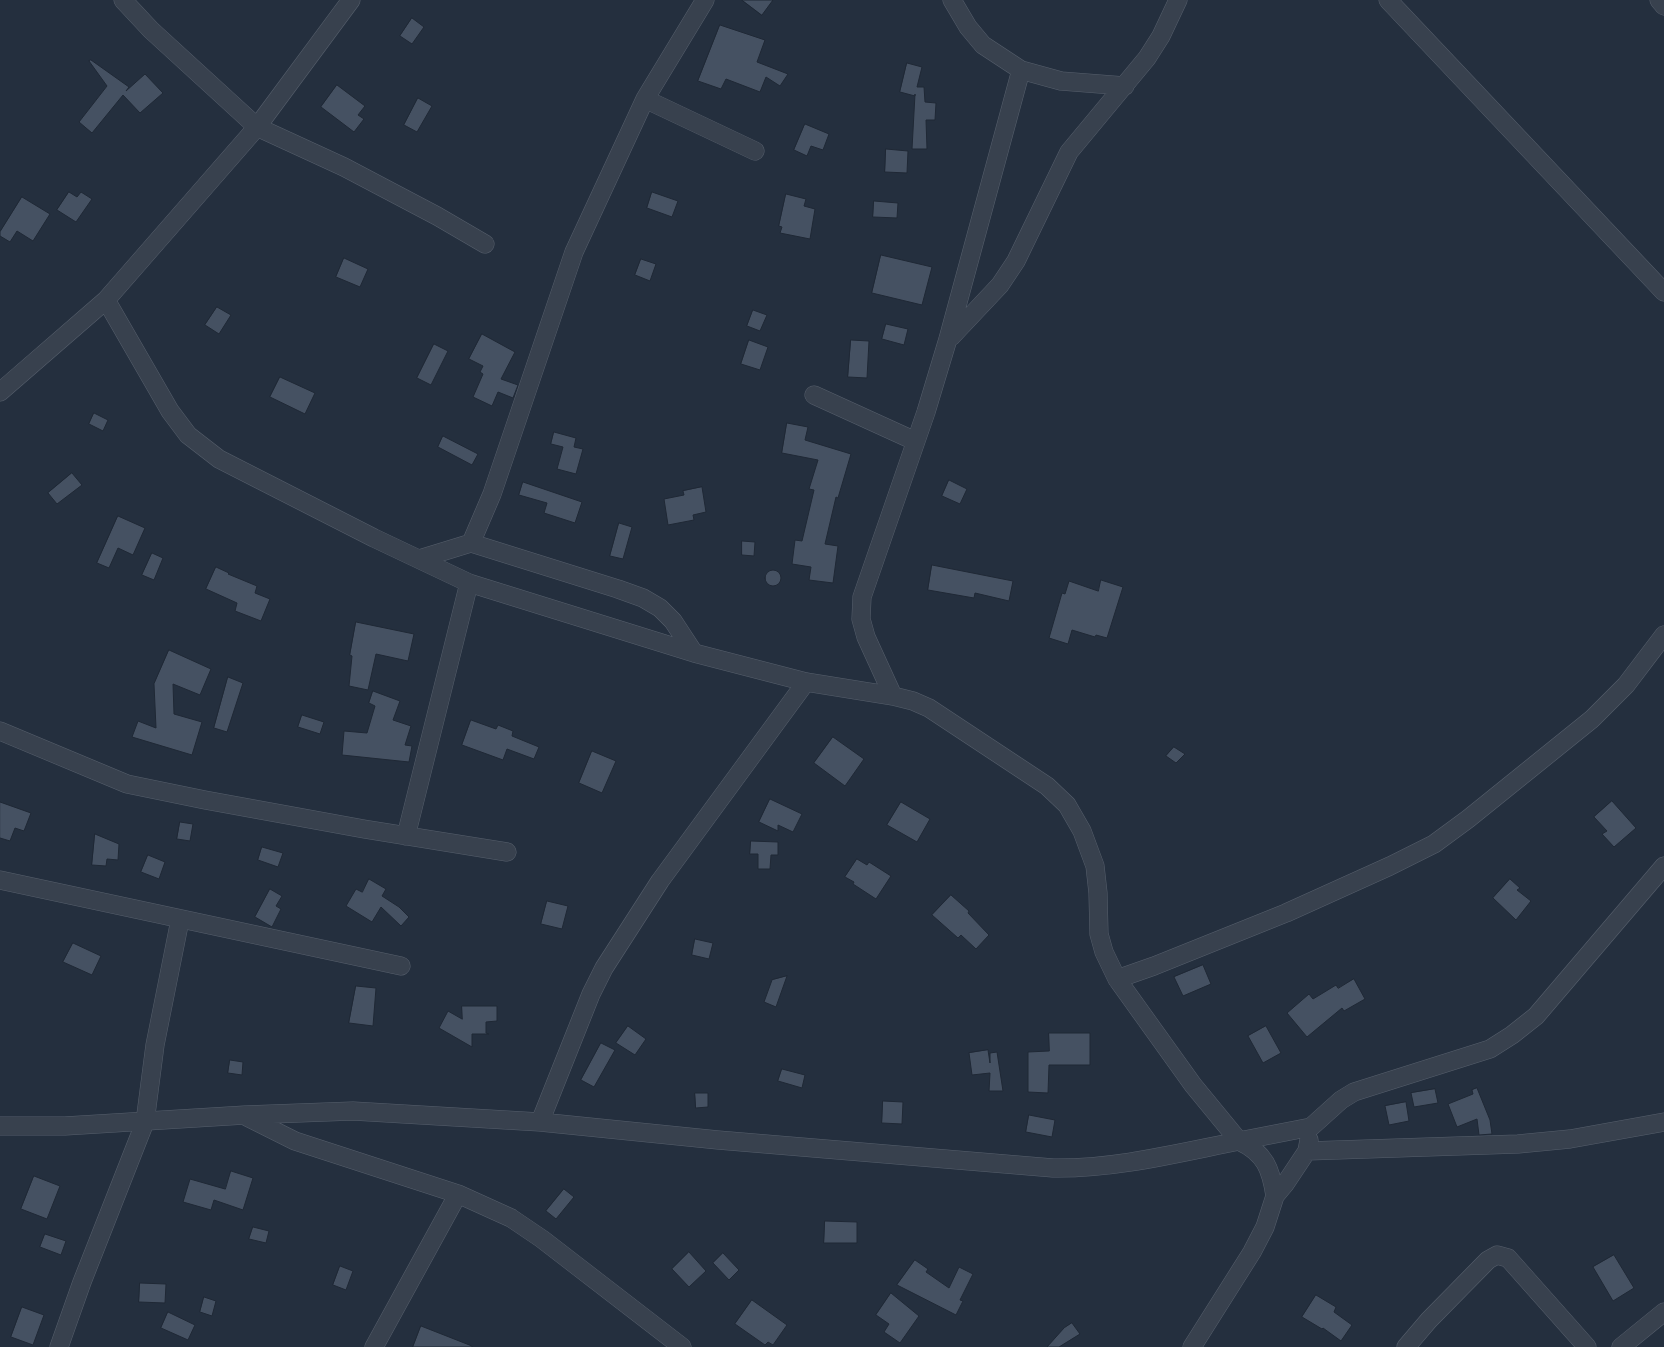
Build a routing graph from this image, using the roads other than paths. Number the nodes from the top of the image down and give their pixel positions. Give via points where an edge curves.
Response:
1 (123, 0) edge
2 (351, 0) edge
3 (705, 0) edge
4 (952, 0) edge
5 (1178, 0) edge
6 (1388, 0) edge
7 (1659, 0) edge
8 (1664, 6) edge
9 (1021, 70) junction
10 (1125, 86) junction
11 (645, 99) junction
12 (258, 126) junction
13 (755, 151) dead end
14 (485, 244) dead end
15 (1664, 292) edge
16 (106, 300) junction
17 (948, 339) junction
18 (0, 392) edge
19 (814, 395) dead end
20 (915, 441) junction
21 (471, 543) junction
22 (419, 559) junction
23 (468, 583) junction
24 (1664, 635) edge
25 (694, 653) junction
26 (806, 682) junction
27 (893, 696) junction
28 (0, 731) edge
29 (406, 836) junction
30 (507, 852) dead end
31 (1664, 866) edge
32 (0, 880) edge
33 (180, 920) junction
34 (401, 966) dead end
35 (1117, 979) junction
36 (244, 1115) junction
37 (145, 1122) junction
38 (540, 1122) junction
39 (1664, 1122) edge
40 (0, 1126) edge
41 (1311, 1127) junction
42 (1239, 1141) junction
43 (1307, 1151) junction
44 (458, 1194) junction
45 (1275, 1196) junction
46 (1664, 1312) edge
47 (59, 1347) edge
48 (374, 1347) edge
49 (682, 1347) edge
50 (1192, 1347) edge
51 (1406, 1347) edge
52 (1587, 1347) edge
53 (1621, 1347) edge

1 - 12 street via 151,30
2 - 12 street
3 - 11 street
4 - 9 street via 983,45
5 - 10 street via 1147,58
6 - 15 street
7 - 8 street
9 - 10 street via 1061,81
9 - 17 street
10 - 17 street via 1069,152 1016,261 1000,285
11 - 13 street
11 - 21 street via 574,252 492,494
12 - 14 street via 352,171
12 - 16 street
16 - 18 street
16 - 22 street via 170,411 188,435 219,459
17 - 20 street
19 - 20 street
20 - 27 street via 862,597 861,618 866,637
21 - 22 street
21 - 25 street via 643,598 674,621
22 - 23 street
23 - 25 street
23 - 29 street
24 - 35 street via 1626,685 1592,719 1434,844 1286,913
25 - 26 street
26 - 27 street
26 - 38 street via 660,881 604,968
27 - 35 street via 929,708 1047,786 1067,806 1082,831 1095,866 1099,934
28 - 29 street via 127,784
29 - 30 street
31 - 41 street via 1536,1016 1512,1035 1490,1050 1354,1092
32 - 33 street
33 - 34 street
33 - 37 street
35 - 42 street via 1193,1085
36 - 37 street
36 - 38 street via 353,1111
36 - 44 street via 295,1141
37 - 40 street
37 - 47 street
38 - 42 street via 1079,1169
39 - 43 street via 1570,1139 1518,1144
41 - 42 street
41 - 43 street
42 - 45 street via 1252,1147 1264,1159
43 - 45 street
44 - 48 street
44 - 49 street via 511,1218 542,1239
45 - 50 street via 1265,1227 1252,1252
46 - 53 street
51 - 52 street via 1488,1260 1498,1255 1508,1258

